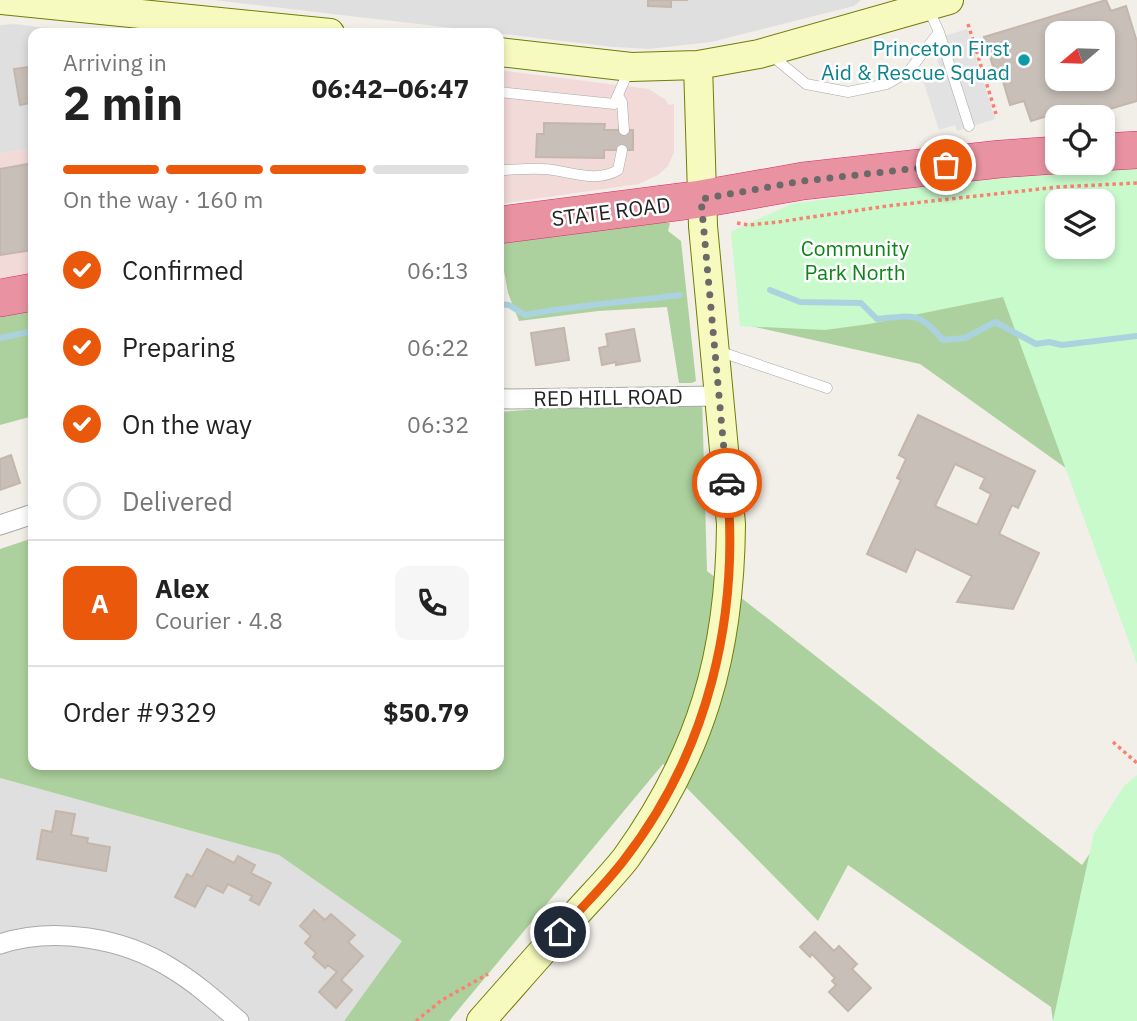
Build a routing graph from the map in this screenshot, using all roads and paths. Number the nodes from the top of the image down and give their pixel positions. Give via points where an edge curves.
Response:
1 (2, 0) edge
2 (933, 2) edge
3 (888, 8) edge
4 (968, 24) dead end
5 (280, 28) edge
6 (939, 32) junction
7 (768, 52) junction
8 (504, 53) edge
9 (698, 65) junction
10 (631, 67) junction
11 (504, 93) edge
12 (619, 97) junction
13 (996, 114) dead end
14 (969, 126) dead end
15 (624, 130) dead end
16 (622, 150) dead end
17 (1137, 150) edge
18 (1115, 151) edge
19 (1045, 156) edge
20 (504, 170) edge
21 (1137, 183) edge
22 (701, 199) junction
23 (735, 222) dead end
24 (504, 224) edge
25 (28, 293) edge
26 (0, 298) edge
27 (715, 349) junction
28 (827, 388) dead end
29 (718, 396) junction
30 (504, 399) edge
31 (28, 516) edge
32 (0, 525) edge
33 (1113, 742) dead end
34 (1137, 763) edge
35 (0, 944) edge
36 (495, 969) dead end
37 (239, 1021) edge
38 (416, 1021) edge
39 (481, 1021) edge

1 - 5 street
2 - 3 street
2 - 6 lane
3 - 7 street
4 - 13 path
6 - 7 lane via 909,71 887,84 848,92 806,84
6 - 14 lane
7 - 9 street
8 - 10 street
9 - 10 street
9 - 22 street
10 - 12 lane
11 - 12 lane via 614,104
12 - 15 lane
16 - 20 lane via 618,170 607,177 544,169
17 - 18 highway
19 - 22 highway, STATE ROAD via 803,181
21 - 23 path via 1018,191 749,225
22 - 24 highway, STATE ROAD
22 - 27 street
25 - 26 highway
27 - 28 lane
27 - 29 street
29 - 30 street, RED HILL ROAD
29 - 39 street via 731,571 717,668 701,720 680,769 624,860
31 - 32 street
33 - 34 path
35 - 37 street via 44,936 109,943 169,966
36 - 38 path

